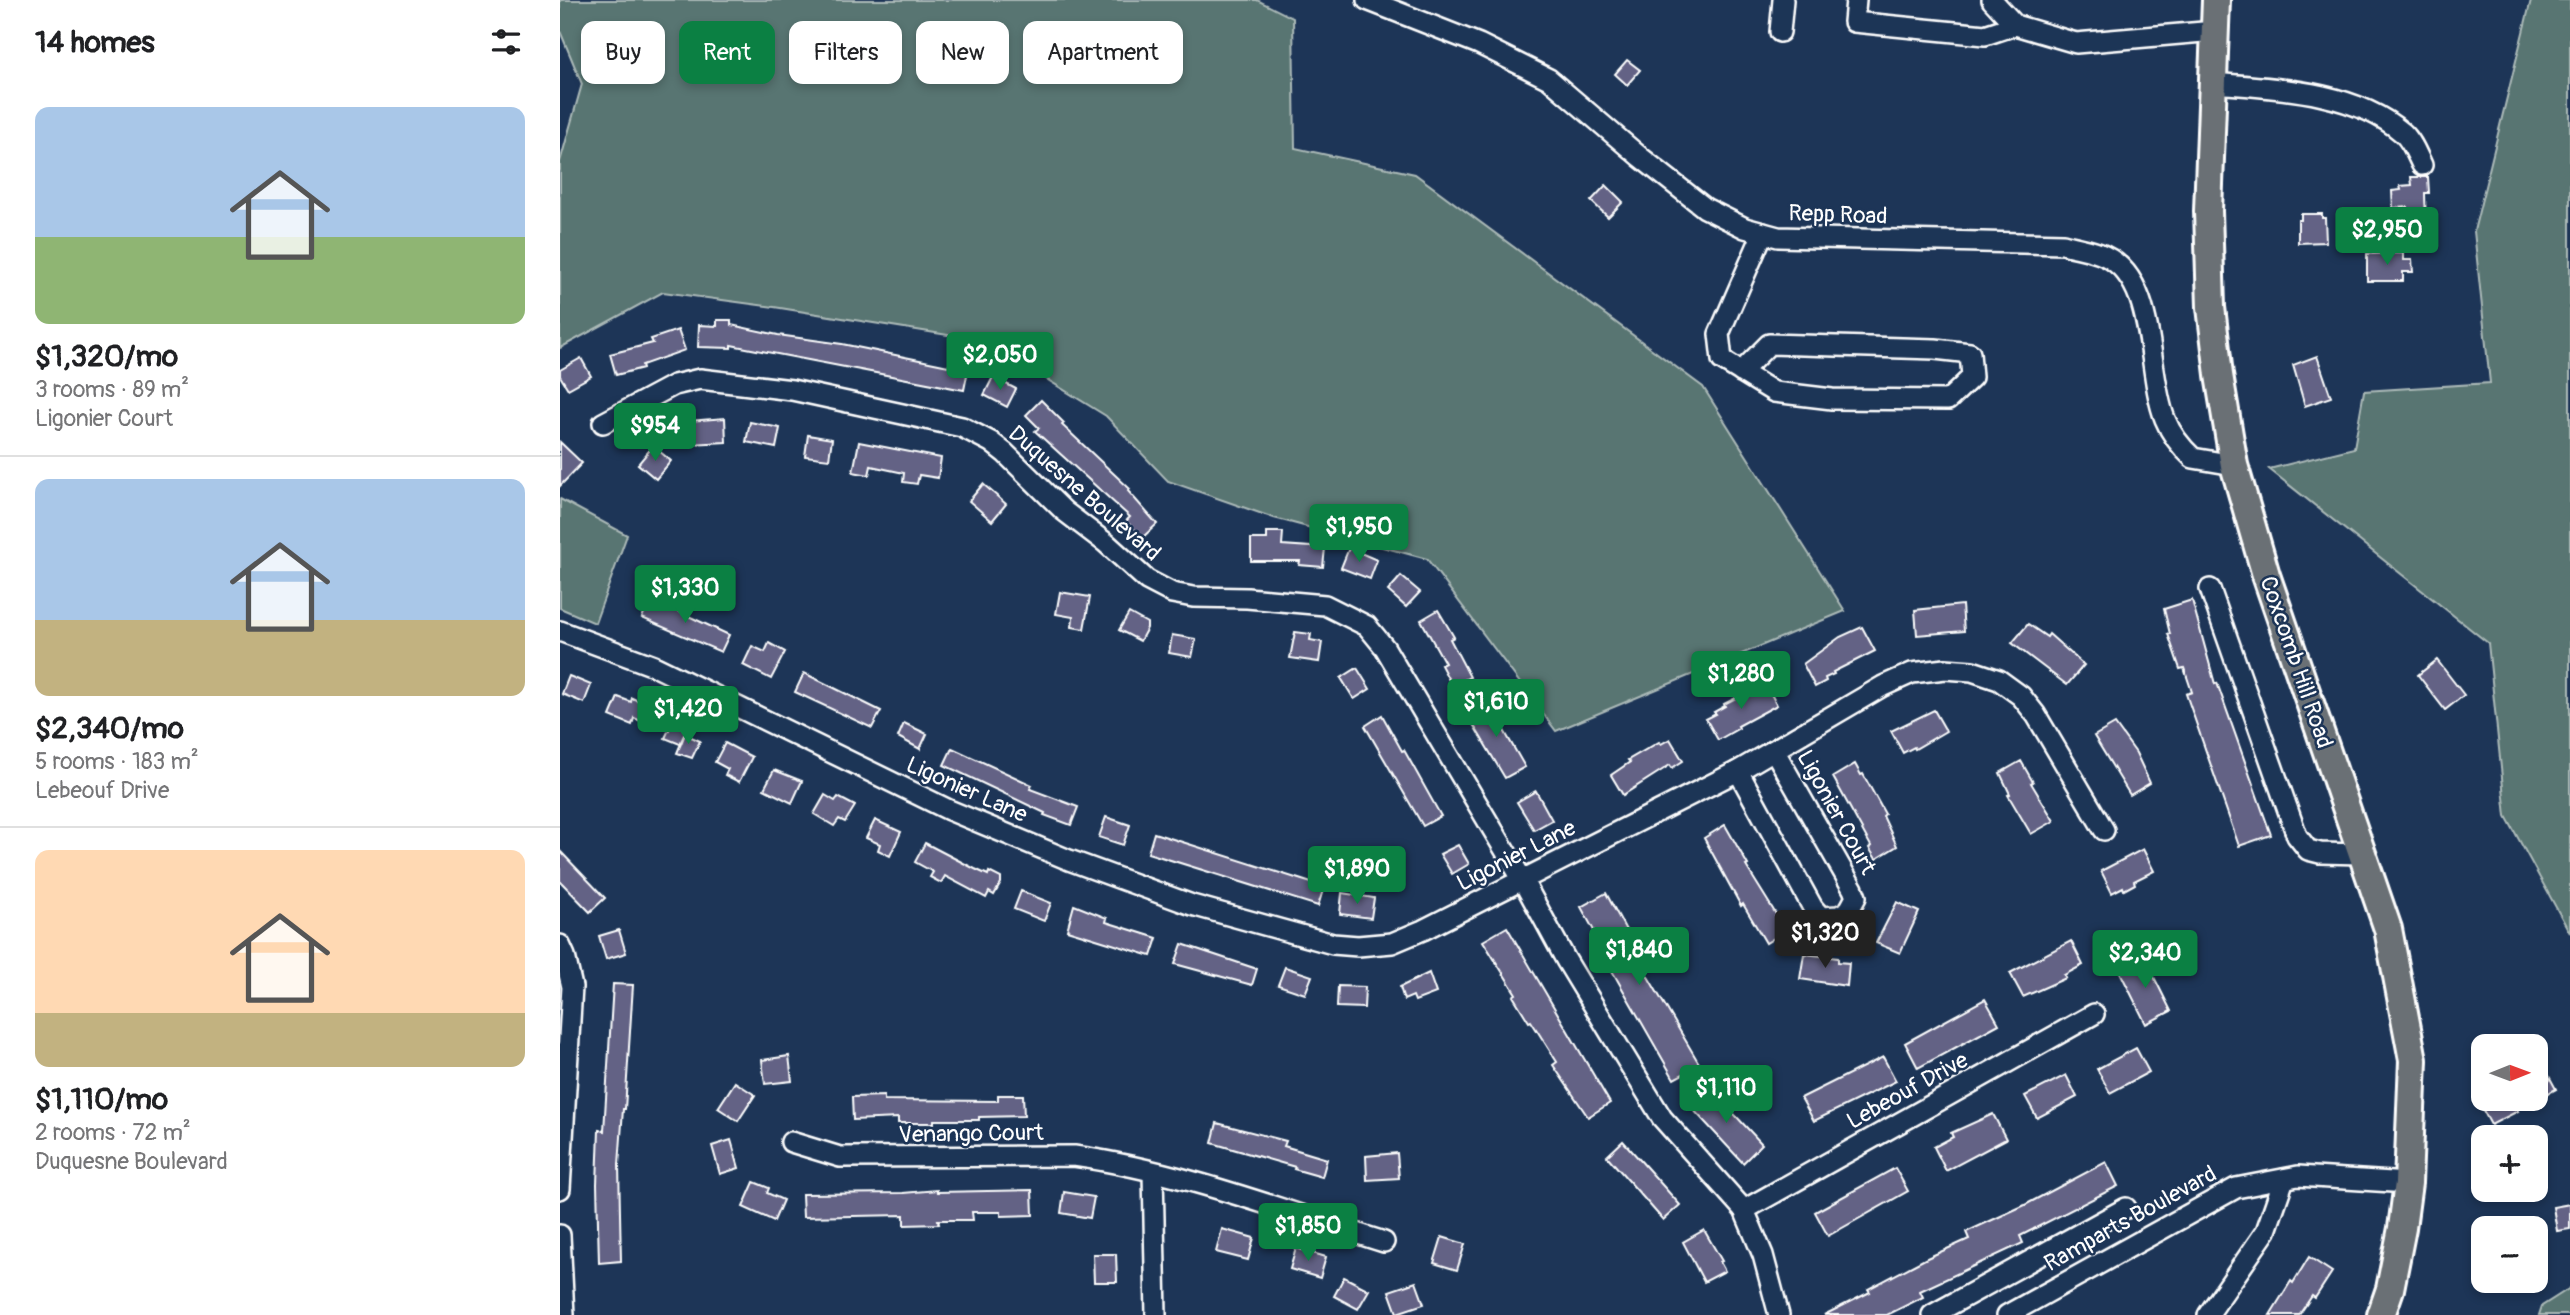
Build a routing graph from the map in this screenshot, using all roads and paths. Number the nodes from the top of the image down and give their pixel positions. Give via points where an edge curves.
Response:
1 (1367, 0) edge
2 (1783, 0) edge
3 (1856, 0) edge
4 (1992, 0) edge
5 (2216, 0) edge
6 (2015, 25) junction
7 (2215, 31) junction
8 (1780, 32) dead end
9 (2213, 83) junction
10 (2422, 165) dead end
11 (1763, 233) junction
12 (1741, 372) junction
13 (603, 423) dead end
14 (2234, 465) junction
15 (2210, 589) dead end
16 (560, 631) edge
17 (1774, 750) junction
18 (1738, 771) junction
19 (2104, 830) dead end
20 (2362, 854) junction
21 (1522, 878) junction
22 (560, 945) edge
23 (2094, 1014) dead end
24 (791, 1142) dead end
25 (1153, 1172) junction
26 (2284, 1179) junction
27 (2408, 1182) junction
28 (560, 1189) edge
29 (2126, 1208) dead end
30 (1744, 1210) junction
31 (560, 1235) edge
32 (1384, 1242) dead end
33 (564, 1315) edge
34 (1156, 1315) edge
35 (1779, 1315) edge
36 (1932, 1315) edge
37 (2007, 1315) edge
38 (2208, 1315) edge
39 (2381, 1315) edge

1 - 11 street, Repp Road via 1479,44 1549,79 1704,208
2 - 8 street
3 - 6 street via 1854,22 1985,36
4 - 6 street
5 - 7 main road, Coxcomb Hill Road
6 - 7 street via 2076,43
7 - 9 main road, Coxcomb Hill Road
9 - 10 street via 2297,90 2343,102 2383,118 2405,135
9 - 14 main road, Coxcomb Hill Road via 2208,211 2211,307
11 - 12 street via 1719,334 1722,360
11 - 14 street, Repp Road via 1838,240 2063,244 2105,256 2123,269 2142,305 2164,417 2173,435 2193,458
12 - 12 street via 1774,392 1845,399 1948,400 1972,377 1970,353 1769,344
13 - 21 street, Duquesne Boulevard via 674,386 699,379 792,390 962,427 998,447 1064,511 1147,580 1172,593 1305,602 1348,615 1367,626 1385,648
14 - 20 main road, Coxcomb Hill Road via 2266,575
15 - 20 street via 2297,836 2308,850
16 - 21 street, Ligonier Lane via 654,666 949,810 1069,860 1192,905 1333,944 1392,943
17 - 18 street, Ligonier Lane
17 - 18 street, Ligonier Court via 1853,889 1856,897 1849,910 1830,918 1821,917 1813,908
17 - 19 street, Ligonier Lane via 1883,685 1912,673 1972,671 1998,680 2021,696
18 - 21 street, Ligonier Lane
20 - 27 main road, Coxcomb Hill Road via 2388,929 2413,1060
21 - 30 street, Duquesne Boulevard via 1662,1118
22 - 28 street via 572,987
23 - 30 street, Lebeouf Drive
24 - 25 street, Venango Court via 840,1157 1074,1156
25 - 32 street, Venango Court via 1240,1194
25 - 34 street
26 - 27 street, Ramparts Boulevard
26 - 37 street, Ramparts Boulevard via 2236,1188
26 - 38 street via 2266,1231
27 - 39 main road, Coxcomb Hill Road
29 - 36 street
30 - 35 street, Duquesne Boulevard via 1763,1255
31 - 33 street

